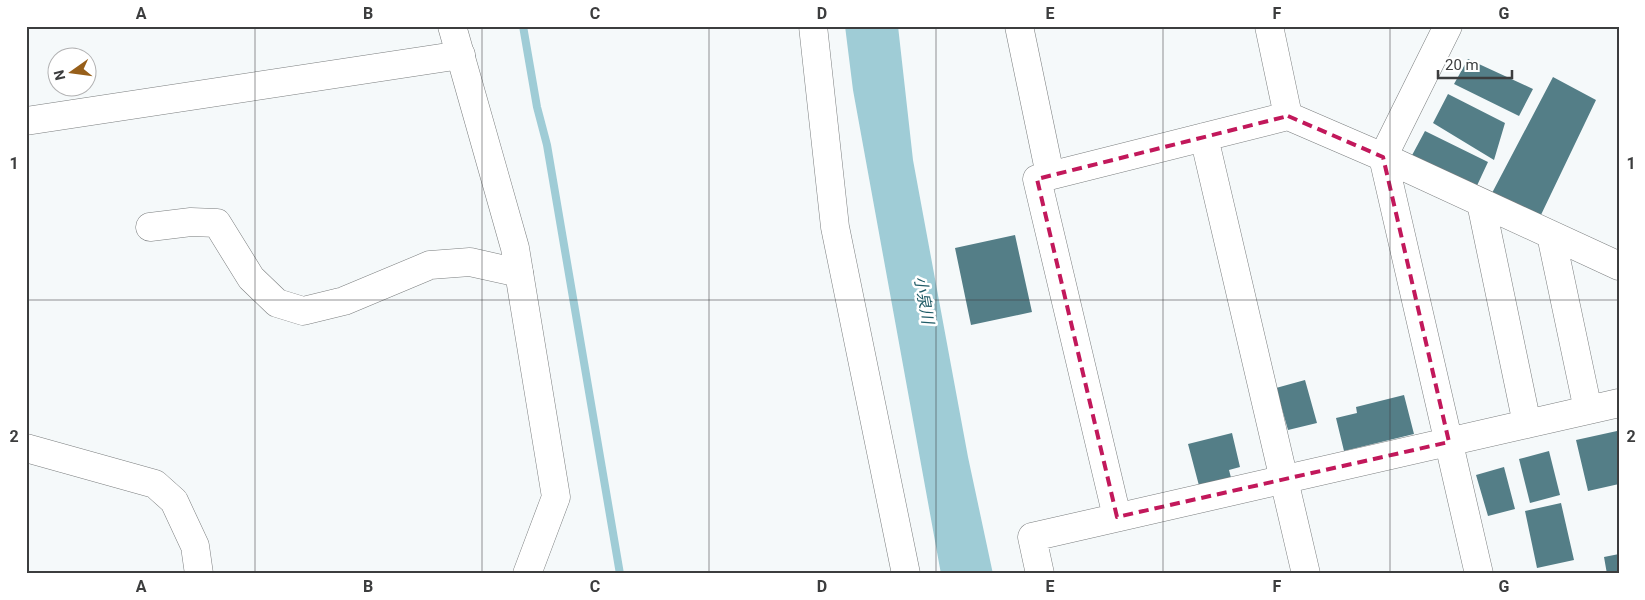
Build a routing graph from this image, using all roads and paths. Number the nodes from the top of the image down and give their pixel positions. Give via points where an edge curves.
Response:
1 (452, 26) edge
2 (813, 26) edge
3 (1019, 26) edge
4 (1269, 26) edge
5 (1448, 26) edge
6 (460, 55) junction
7 (1288, 116) junction
8 (26, 121) edge
9 (1204, 137) junction
10 (1383, 157) junction
11 (1050, 175) junction
12 (1482, 203) junction
13 (150, 227) dead end
14 (1551, 235) junction
15 (1619, 267) edge
16 (519, 273) junction
17 (1619, 403) edge
18 (1588, 410) junction
19 (1526, 424) junction
20 (1449, 442) junction
21 (26, 448) edge
22 (1286, 479) junction
23 (1117, 517) junction
24 (200, 574) edge
25 (527, 574) edge
26 (906, 574) edge
27 (1040, 574) edge
28 (1306, 574) edge
29 (1479, 574) edge

1 - 6 street
2 - 26 street via 835,228
3 - 11 street
4 - 7 street
5 - 10 street
6 - 8 street
6 - 16 street via 515,248
7 - 9 street
7 - 10 street
9 - 11 street
9 - 22 street
10 - 12 street
10 - 20 street
11 - 23 street via 1037,179
12 - 14 street
12 - 19 street
13 - 16 street via 190,222 217,223 251,278 277,303 303,311 344,301 430,265 470,262
14 - 15 street
14 - 18 street
16 - 25 street via 556,497
17 - 18 street
18 - 19 street
19 - 20 street
20 - 22 street
20 - 29 street
21 - 24 street via 154,484 174,501 195,546
22 - 23 street
22 - 28 street
23 - 27 street via 1032,537

